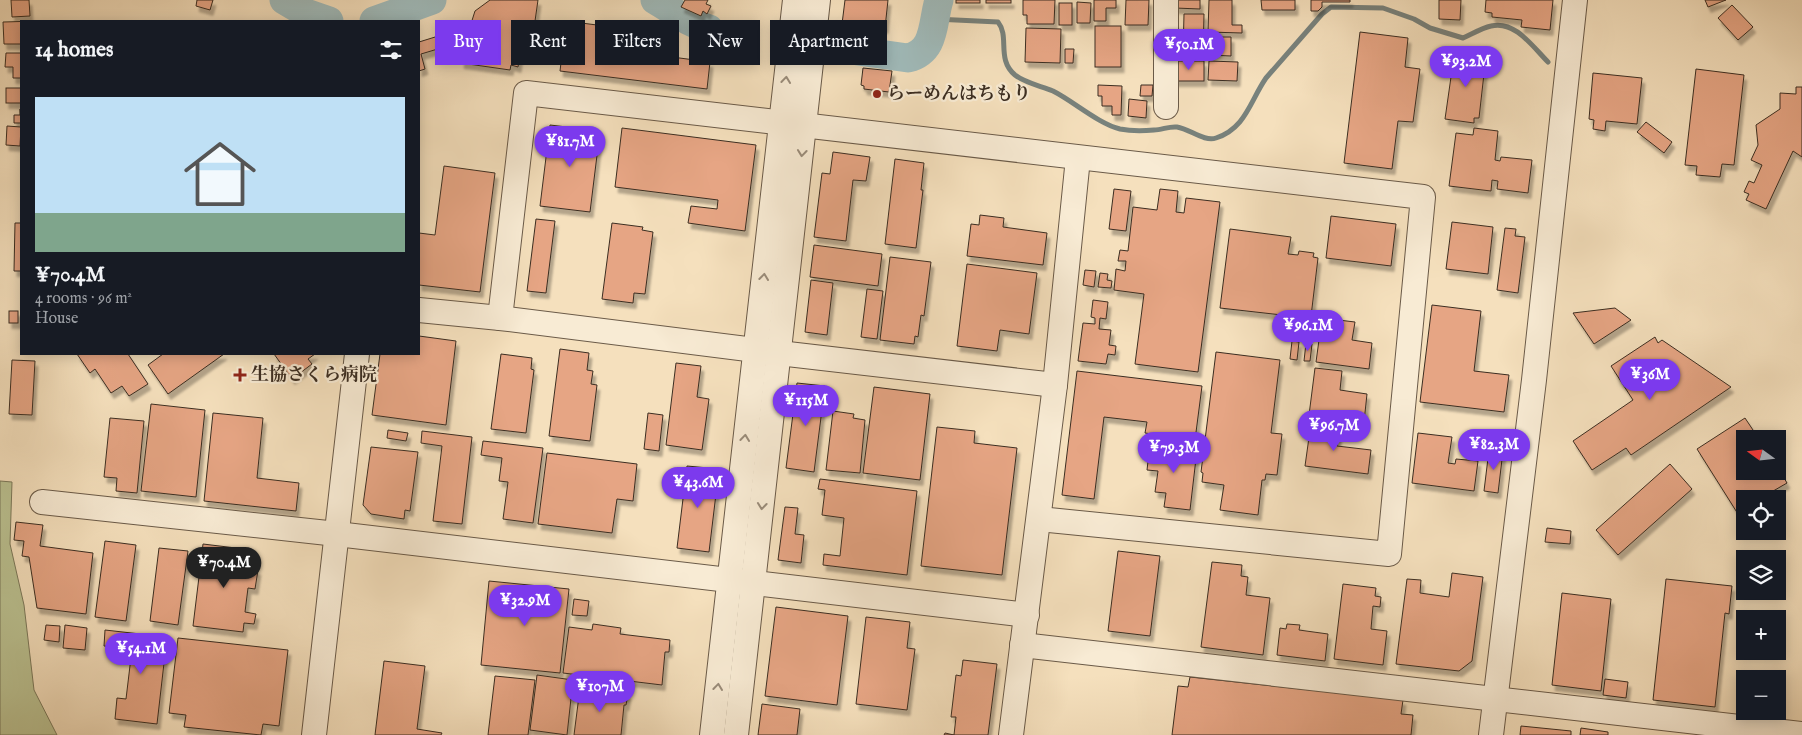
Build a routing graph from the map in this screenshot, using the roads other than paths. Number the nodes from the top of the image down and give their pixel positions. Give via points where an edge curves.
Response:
1 (795, 0) edge
2 (818, 0) edge
3 (1166, 0) edge
4 (1575, 0) edge
5 (1166, 107) dead end
6 (793, 123) junction
7 (1078, 158) junction
8 (420, 310) edge
9 (500, 318) junction
10 (755, 350) junction
11 (779, 353) junction
12 (357, 355) edge
13 (1054, 385) junction
14 (42, 502) dead end
15 (1039, 519) junction
16 (337, 534) junction
17 (730, 580) junction
18 (753, 582) junction
19 (1027, 615) junction
20 (1022, 645) junction
21 (1495, 700) junction
22 (1768, 733) edge
23 (1802, 734) edge
24 (314, 735) edge
25 (712, 735) edge
26 (736, 735) edge
27 (1011, 735) edge
28 (1491, 735) edge

6 -> 1 street
2 - 6 street
3 - 5 street
4 - 21 street
6 - 7 street
6 - 9 street via 526,94
10 -> 6 street
6 -> 11 street
7 - 13 street
7 - 15 street via 1423,197 1389,554
8 - 9 street
9 - 10 street
10 - 11 street
17 -> 10 street
11 - 13 street
11 -> 18 street
12 - 16 street
13 - 15 street
14 - 16 street
15 - 19 street
16 - 17 street
16 - 24 street
17 - 18 street
25 -> 17 street
18 - 19 street
18 - 26 street
19 - 20 street
20 - 21 street
20 - 27 street
21 - 22 street
21 - 28 street
22 - 23 street

